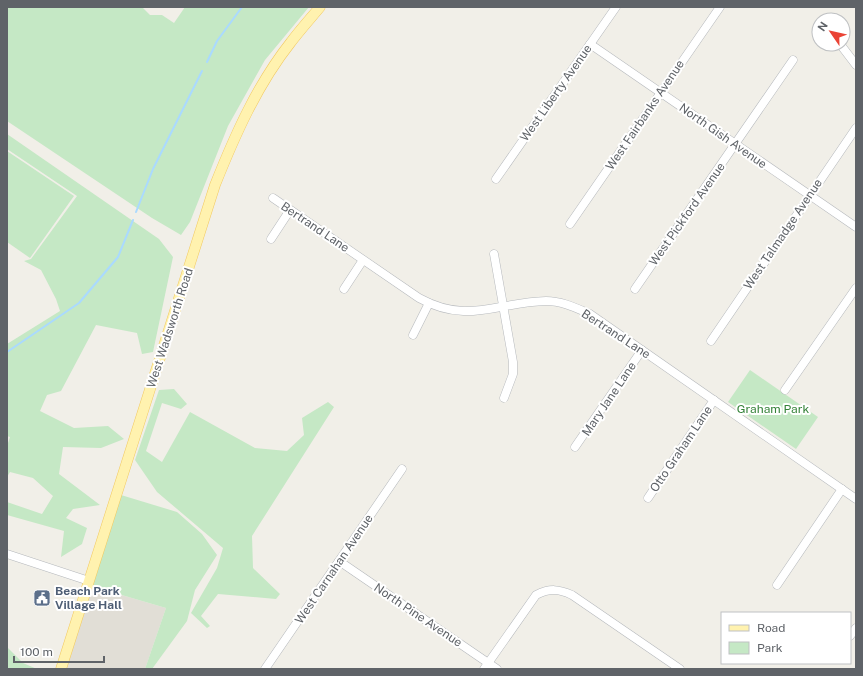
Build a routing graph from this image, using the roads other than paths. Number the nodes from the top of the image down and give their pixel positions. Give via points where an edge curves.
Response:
1 (320, 7) edge
2 (616, 7) edge
3 (720, 7) edge
4 (590, 44) junction
5 (846, 52) edge
6 (793, 60) dead end
7 (856, 65) edge
8 (660, 92) junction
9 (856, 128) edge
10 (735, 144) junction
11 (496, 179) dead end
12 (810, 195) junction
13 (273, 198) dead end
14 (290, 210) junction
15 (570, 224) dead end
16 (856, 228) edge
17 (272, 239) dead end
18 (494, 254) dead end
19 (363, 260) junction
20 (856, 288) edge
21 (344, 289) dead end
22 (635, 289) dead end
23 (429, 303) junction
24 (504, 307) junction
25 (414, 335) dead end
26 (711, 341) dead end
27 (642, 350) junction
28 (785, 390) dead end
29 (504, 398) dead end
30 (714, 400) junction
31 (576, 447) dead end
32 (402, 469) dead end
33 (842, 489) junction
34 (648, 498) dead end
35 (856, 498) edge
36 (7, 554) edge
37 (339, 561) junction
38 (89, 581) junction
39 (777, 586) dead end
40 (486, 666) edge
41 (61, 669) edge
42 (265, 669) edge
43 (497, 669) edge
44 (680, 669) edge

1 - 38 main road, West Wadsworth Road via 290,43 259,91 235,136 215,185
2 - 4 street, West Liberty Avenue
3 - 8 street, West Fairbanks Avenue
4 - 8 street, North Gish Avenue
4 - 11 street, West Liberty Avenue
5 - 7 street
6 - 10 street, West Pickford Avenue
8 - 10 street, North Gish Avenue
8 - 15 street, West Fairbanks Avenue
9 - 12 street, West Talmadge Avenue
10 - 12 street, North Gish Avenue
10 - 22 street, West Pickford Avenue
12 - 16 street, North Gish Avenue
12 - 26 street, West Talmadge Avenue
13 - 14 street, Bertrand Lane
14 - 17 street
14 - 19 street, Bertrand Lane
18 - 24 street
19 - 21 street
19 - 23 street, Bertrand Lane
20 - 28 street
23 - 24 street, Bertrand Lane via 452,311 484,311
23 - 25 street
24 - 27 street, Bertrand Lane via 547,301 572,306 590,314
24 - 29 street via 514,362 513,374
27 - 30 street, Bertrand Lane
27 - 31 street, Mary Jane Lane
30 - 33 street, Bertrand Lane
30 - 34 street, Otto Graham Lane
32 - 37 street, West Carnahan Avenue
33 - 35 street, Bertrand Lane
33 - 39 street
36 - 38 street
37 - 40 street, North Pine Avenue
37 - 42 street, West Carnahan Avenue
38 - 41 main road, West Wadsworth Road
40 - 43 street, North Pine Avenue
40 - 44 street via 531,600 549,590 561,590

